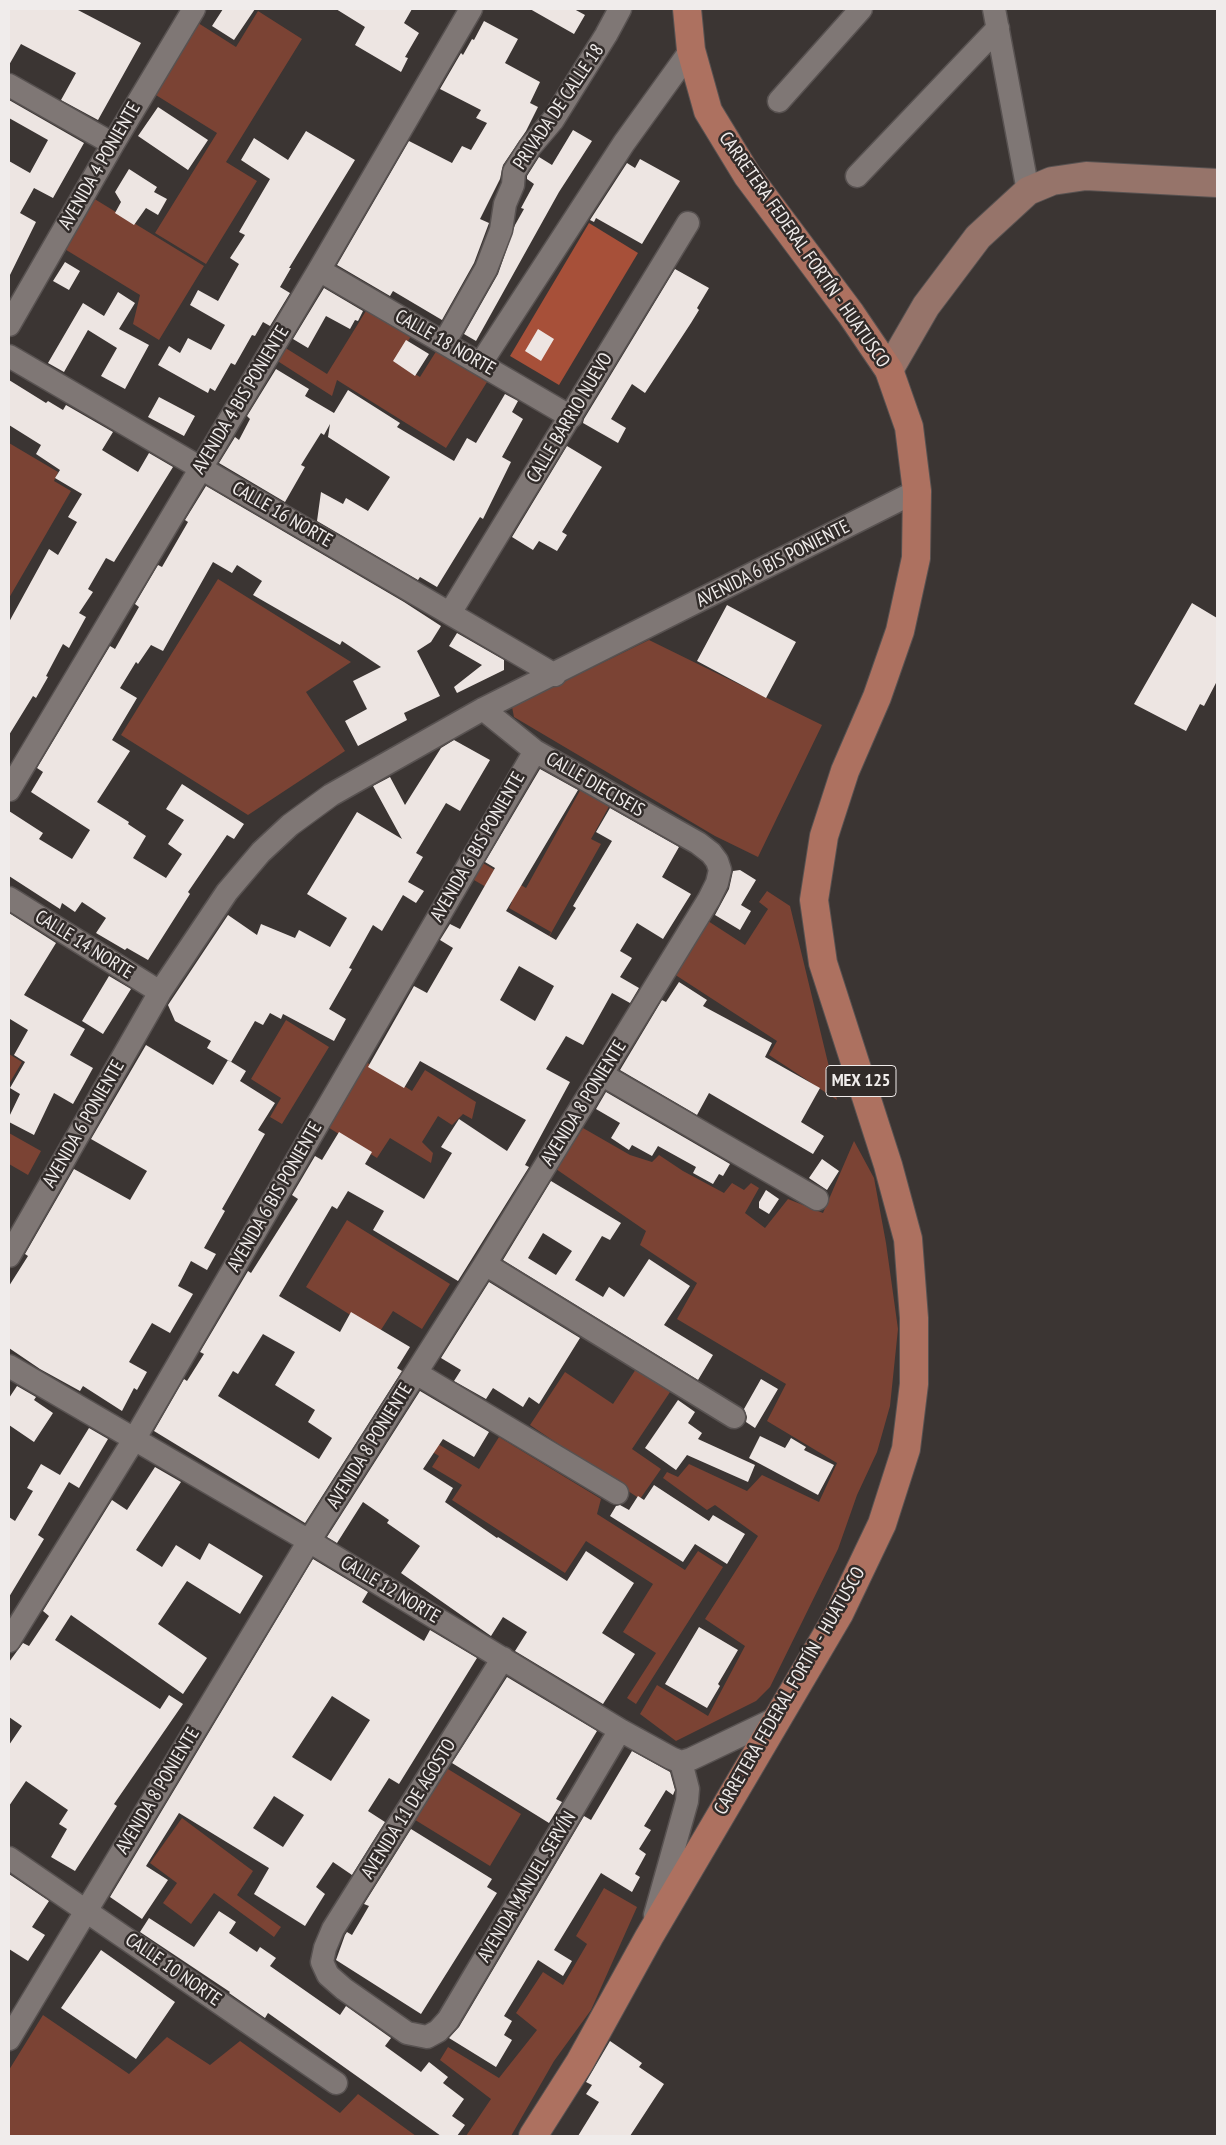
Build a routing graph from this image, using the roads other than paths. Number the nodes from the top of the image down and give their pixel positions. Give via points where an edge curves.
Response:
1 (194, 9) edge
2 (471, 9) edge
3 (620, 9) edge
4 (687, 9) edge
5 (861, 9) edge
6 (996, 19) edge
7 (691, 50) junction
8 (9, 85) edge
9 (779, 101) dead end
10 (112, 144) junction
11 (857, 176) dead end
12 (1217, 183) edge
13 (1028, 191) junction
14 (688, 222) dead end
15 (319, 270) junction
16 (9, 325) edge
17 (444, 343) junction
18 (9, 356) edge
19 (481, 363) junction
20 (889, 370) junction
21 (571, 417) junction
22 (200, 467) junction
23 (917, 491) junction
24 (450, 613) junction
25 (555, 675) junction
26 (484, 709) junction
27 (535, 751) junction
28 (9, 790) edge
29 (711, 853) joint
30 (9, 898) edge
31 (160, 992) junction
32 (601, 1074) junction
33 (818, 1199) dead end
34 (9, 1256) edge
35 (485, 1264) junction
36 (9, 1366) edge
37 (416, 1373) junction
38 (734, 1417) dead end
39 (135, 1438) junction
40 (616, 1493) dead end
41 (309, 1541) junction
42 (9, 1641) edge
43 (503, 1658) junction
44 (776, 1718) junction
45 (620, 1730) junction
46 (681, 1762) junction
47 (9, 1858) edge
48 (86, 1909) junction
49 (649, 1937) junction
50 (427, 2037) joint
51 (9, 2039) edge
52 (336, 2083) dead end
53 (533, 2136) edge

1 - 10 street, AVENIDA 4 PONIENTE
2 - 15 street, AVENIDA 4 BIS PONIENTE
3 - 17 street, PRIVADA DE CALLE 18 via 553,120 514,172 501,230 486,269
4 - 7 main road, CARRETERA FEDERAL FORTÍN - HUATUSCO / MEX 125
5 - 9 street
6 - 11 street
6 - 13 street
7 - 19 street via 624,143
7 - 20 main road, CARRETERA FEDERAL FORTÍN - HUATUSCO / MEX 125 via 708,111 747,175
8 - 10 street
10 - 16 street, AVENIDA 4 PONIENTE
12 - 13 main road via 1086,176 1052,181
13 - 20 main road via 978,237 926,306
14 - 21 street, CALLE BARRIO NUEVO
15 - 17 street, CALLE 18 NORTE
15 - 22 street, AVENIDA 4 BIS PONIENTE
17 - 19 street, CALLE 18 NORTE
18 - 22 street, CALLE 16 NORTE
19 - 21 street, CALLE 18 NORTE
20 - 23 main road, CARRETERA FEDERAL FORTÍN - HUATUSCO / MEX 125 via 909,427
21 - 24 street, CALLE BARRIO NUEVO
22 - 24 street, CALLE 16 NORTE
22 - 28 street, AVENIDA 4 BIS PONIENTE
23 - 25 street, AVENIDA 6 BIS PONIENTE
23 - 44 main road, CARRETERA FEDERAL FORTÍN - HUATUSCO / MEX 125 via 916,558 900,630 877,697 838,789 824,836 814,900 823,963 888,1164 908,1239 914,1318 914,1384 906,1449 882,1524 838,1614
24 - 25 street, CALLE 16 NORTE
25 - 26 street, AVENIDA 6 BIS PONIENTE
26 - 27 street, CALLE DIECISEIS
26 - 31 street, AVENIDA 6 BIS PONIENTE via 331,795 290,825 261,852 227,892
27 - 29 street, CALLE DIECISEIS
27 - 39 street, AVENIDA 6 BIS PONIENTE
29 - 32 street, AVENIDA 8 PONIENTE via 720,870 709,900
30 - 31 street, CALLE 14 NORTE
31 - 34 street, AVENIDA 6 PONIENTE
32 - 33 street
32 - 35 street, AVENIDA 8 PONIENTE
35 - 37 street, AVENIDA 8 PONIENTE
35 - 38 street
36 - 39 street, CALLE 12 NORTE
37 - 40 street
37 - 41 street, AVENIDA 8 PONIENTE
39 - 41 street, CALLE 12 NORTE
39 - 42 street, AVENIDA 6 BIS PONIENTE
41 - 43 street, CALLE 12 NORTE
41 - 48 street, AVENIDA 8 PONIENTE
43 - 45 street, CALLE 12 NORTE
43 - 50 street, AVENIDA 11 DE AGOSTO via 333,1930 322,1962 328,1975 344,1989 407,2033
44 - 46 street
44 - 49 main road, CARRETERA FEDERAL FORTÍN - HUATUSCO / MEX 125
45 - 46 street, CALLE 12 NORTE
45 - 50 street, AVENIDA MANUEL SERVÍN via 448,2020
46 - 49 street via 688,1789 687,1801
47 - 48 street, CALLE 10 NORTE
48 - 51 street, AVENIDA 8 PONIENTE
48 - 52 street, CALLE 10 NORTE
49 - 53 main road, CARRETERA FEDERAL FORTÍN - HUATUSCO / MEX 125 via 580,2062

